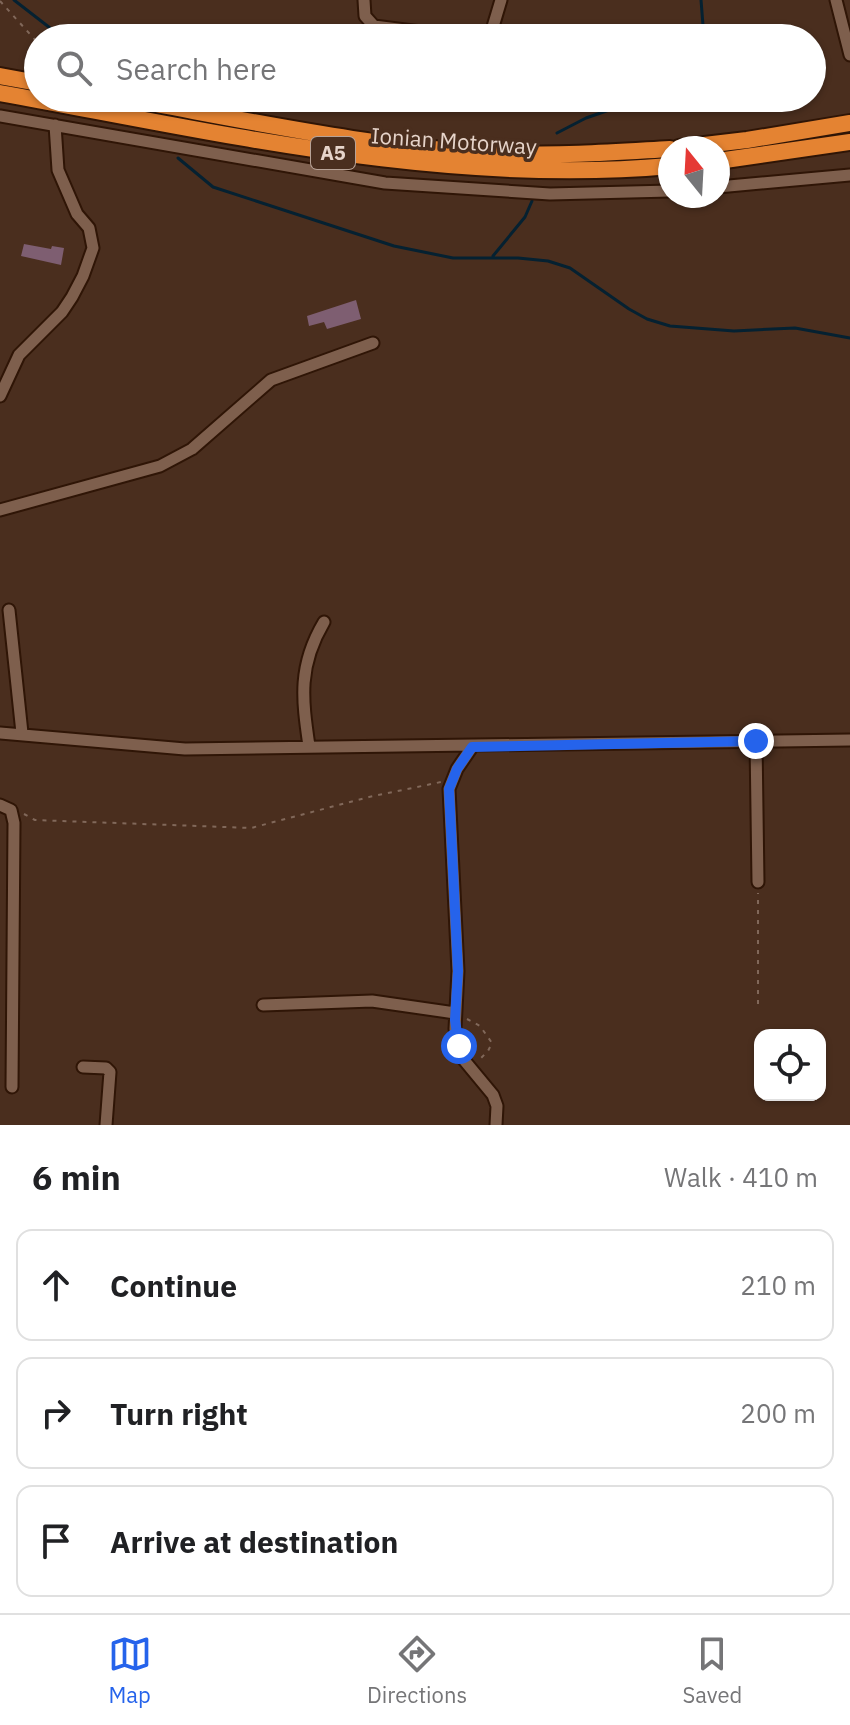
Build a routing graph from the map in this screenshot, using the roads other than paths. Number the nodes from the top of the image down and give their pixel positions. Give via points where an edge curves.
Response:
1 (364, 0) edge
2 (501, 0) edge
3 (836, 0) edge
4 (372, 24) edge
5 (494, 24) edge
6 (850, 55) edge
7 (0, 76) edge
8 (24, 80) edge
9 (0, 93) edge
10 (24, 97) edge
11 (105, 112) edge
12 (201, 112) edge
13 (0, 116) edge
14 (850, 123) edge
15 (55, 125) junction
16 (730, 142) edge
17 (850, 142) edge
18 (658, 149) edge
19 (730, 159) edge
20 (658, 167) edge
21 (850, 175) edge
22 (730, 186) edge
23 (658, 191) edge
24 (373, 343) dead end
25 (0, 396) edge
26 (0, 510) edge
27 (9, 610) dead end
28 (324, 622) dead end
29 (0, 733) edge
30 (22, 733) junction
31 (850, 740) edge
32 (756, 741) junction
33 (309, 746) junction
34 (472, 747) junction
35 (6, 807) edge
36 (758, 882) road end
37 (263, 1005) dead end
38 (455, 1013) junction
39 (6, 1064) edge
40 (83, 1067) dead end
41 (12, 1087) dead end
42 (106, 1125) edge
43 (496, 1125) edge

1 - 4 street via 365,16
2 - 5 street
3 - 6 street
7 - 8 highway
9 - 10 highway, Ionian Motorway / Α5
11 - 20 highway, Ionian Motorway / Α5 via 409,162 544,170
12 - 18 highway, Ionian Motorway / Α5 via 413,146 510,154
13 - 15 street
14 - 16 highway
15 - 23 street via 385,183 550,194
15 - 25 street via 58,170 89,228 93,248 72,297 19,355
17 - 19 highway
21 - 22 street
24 - 26 street via 271,380 202,440 160,466
27 - 30 street
28 - 33 street via 306,659 303,682
29 - 30 street
30 - 33 street via 185,749
31 - 32 street
32 - 34 street
32 - 36 street
33 - 34 street
34 - 38 street via 449,793 458,971
35 - 39 street via 14,823
37 - 38 street via 372,1001
38 - 43 street via 462,1057 493,1095
39 - 41 street
40 - 42 street via 110,1072

